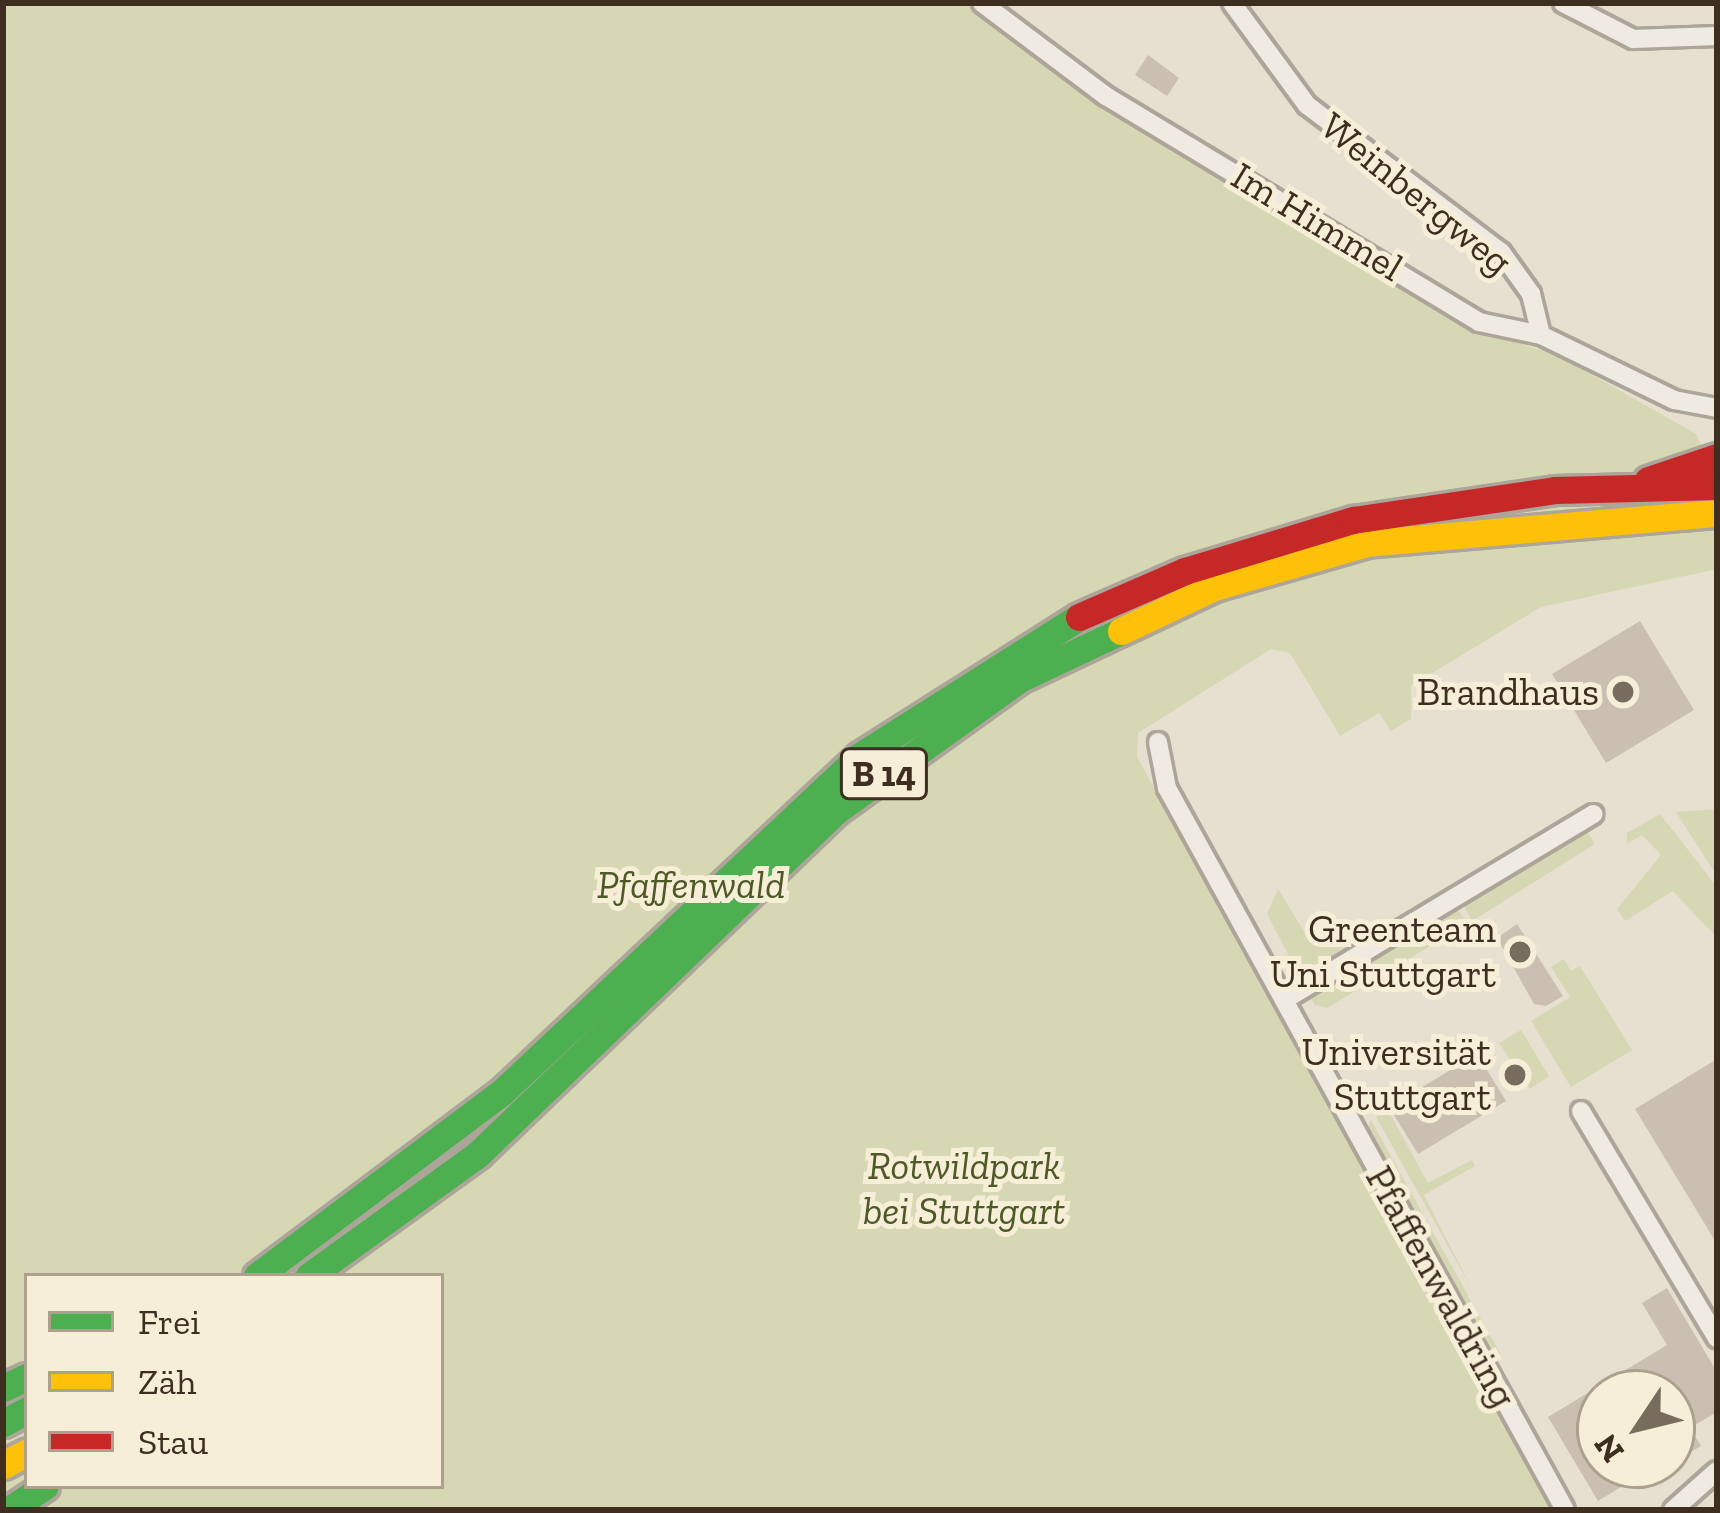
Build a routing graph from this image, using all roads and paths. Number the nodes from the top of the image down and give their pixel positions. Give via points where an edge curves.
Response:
1 (982, 3) edge
2 (1232, 3) edge
3 (1563, 3) edge
4 (1717, 36) edge
5 (1541, 334) junction
6 (1717, 408) edge
7 (1717, 457) edge
8 (1717, 486) edge
9 (1629, 487) junction
10 (1717, 513) edge
11 (1557, 523) junction
12 (1717, 535) edge
13 (1158, 742) dead end
14 (1593, 814) dead end
15 (1284, 1000) junction
16 (1581, 1111) dead end
17 (396, 1215) junction
18 (302, 1244) junction
19 (248, 1273) edge
20 (261, 1273) edge
21 (313, 1273) edge
22 (346, 1273) edge
23 (1717, 1338) edge
24 (1717, 1471) edge
25 (40, 1489) edge
26 (9, 1510) edge
27 (1565, 1510) edge
28 (1673, 1510) edge

1 - 5 street, Im Himmel via 1106,96 1479,322
2 - 5 street, Weinbergweg via 1307,105 1501,252 1531,294
3 - 4 street via 1633,39
5 - 6 street, Im Himmel via 1674,400
7 - 9 highway, B 14
8 - 9 highway, B 14
9 - 18 highway, B 14 via 1447,502 1296,534 1132,592 1029,645 860,756 502,1092
10 - 11 highway, B 14
11 - 12 highway, B 14 via 1565,534
11 - 17 highway, B 14 via 1413,536 1282,565 1136,619 1019,679 837,811 519,1117
13 - 15 street, Pfaffenwaldring via 1167,788
14 - 15 street
15 - 27 street, Pfaffenwaldring
16 - 23 street
17 - 21 highway, B 14
17 - 22 highway
18 - 19 highway, B 14
18 - 20 highway
24 - 28 street
25 - 26 highway

